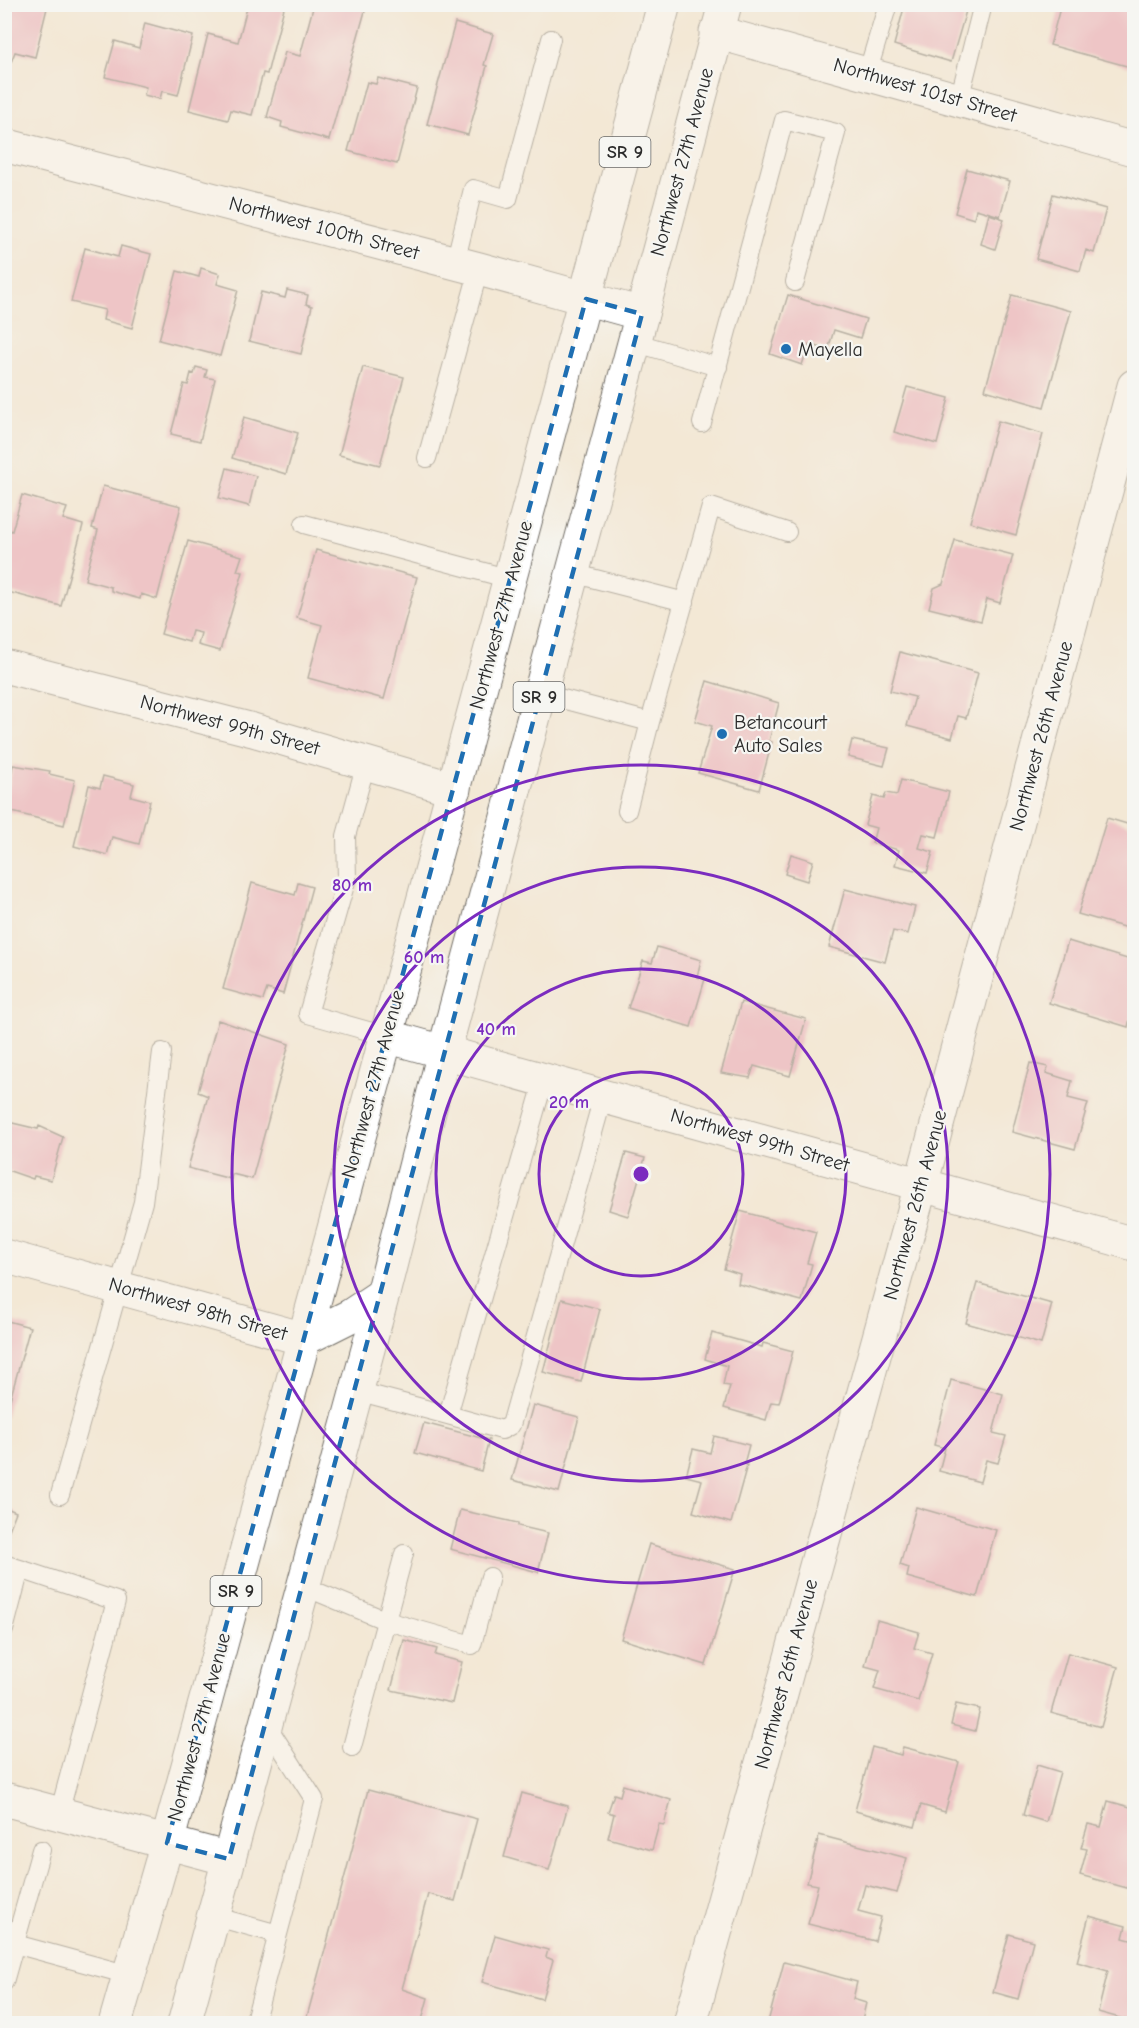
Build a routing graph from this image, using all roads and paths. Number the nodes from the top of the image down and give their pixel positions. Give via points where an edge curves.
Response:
1 (888, 4) edge
2 (982, 4) edge
3 (663, 5) edge
4 (720, 18) edge
5 (551, 39) dead end
6 (867, 74) junction
7 (958, 100) junction
8 (4, 145) edge
9 (1134, 149) edge
10 (467, 266) junction
11 (795, 282) dead end
12 (586, 299) junction
13 (638, 328) junction
14 (718, 367) junction
15 (1134, 386) edge
16 (702, 423) dead end
17 (427, 458) dead end
18 (304, 524) dead end
19 (787, 532) dead end
20 (573, 573) junction
21 (510, 579) junction
22 (685, 602) junction
23 (4, 666) edge
24 (540, 693) junction
25 (650, 722) junction
26 (366, 763) junction
27 (454, 789) junction
28 (627, 811) dead end
29 (386, 1036) junction
30 (162, 1052) dead end
31 (444, 1052) junction
32 (544, 1080) junction
33 (603, 1097) junction
34 (921, 1185) junction
35 (1134, 1245) edge
36 (4, 1256) edge
37 (118, 1287) junction
38 (383, 1294) junction
39 (304, 1339) junction
40 (357, 1391) junction
41 (448, 1415) junction
42 (60, 1495) dead end
43 (404, 1554) dead end
44 (12, 1567) edge
45 (490, 1577) dead end
46 (303, 1586) junction
47 (387, 1621) junction
48 (4, 1630) edge
49 (266, 1724) junction
50 (352, 1747) dead end
51 (4, 1799) edge
52 (58, 1814) junction
53 (167, 1843) junction
54 (41, 1850) dead end
55 (229, 1859) junction
56 (213, 1916) junction
57 (278, 1934) junction
58 (15, 1944) junction
59 (129, 1975) junction
60 (4, 1982) edge
61 (115, 2024) edge
62 (184, 2024) edge
63 (254, 2024) edge
64 (690, 2024) edge

1 - 6 lane
2 - 7 lane
3 - 12 street, Northwest 27th Avenue / SR 9
4 - 6 street, Northwest 101st Street
4 - 13 street, Northwest 27th Avenue / SR 9
5 - 10 lane via 508,199 473,189
6 - 7 street, Northwest 101st Street
7 - 9 street, Northwest 101st Street
8 - 10 street, Northwest 100th Street
10 - 12 street, Northwest 100th Street
10 - 17 lane
11 - 14 lane via 836,133 784,120
12 - 13 street, Northwest 100th Street
12 - 21 street, Northwest 27th Avenue / SR 9
13 - 14 lane
13 - 20 street, Northwest 27th Avenue / SR 9
14 - 16 lane
15 - 34 street, Northwest 26th Avenue
18 - 21 lane
19 - 22 lane via 711,507
20 - 22 lane
20 - 24 street, Northwest 27th Avenue / SR 9
21 - 27 street, Northwest 27th Avenue / SR 9
22 - 25 lane
23 - 26 street, Northwest 99th Street
24 - 25 lane
24 - 31 street, Northwest 27th Avenue / SR 9
25 - 28 lane
26 - 27 street, Northwest 99th Street
26 - 29 lane via 346,836 347,878 308,1014
27 - 29 street, Northwest 27th Avenue / SR 9
29 - 31 street, Northwest 99th Street
29 - 39 street, Northwest 27th Avenue / SR 9
30 - 37 lane via 142,1202
31 - 32 street, Northwest 99th Street
31 - 38 street, Northwest 27th Avenue / SR 9
32 - 33 street, Northwest 99th Street
32 - 41 lane
33 - 34 street, Northwest 99th Street
33 - 41 lane via 511,1425 498,1429
34 - 35 street, Northwest 99th Street
34 - 64 street, Northwest 26th Avenue
36 - 37 street, Northwest 98th Street
37 - 39 street, Northwest 98th Street
37 - 42 lane
38 - 39 street, Northwest 98th Street
38 - 40 street, Northwest 27th Avenue / SR 9
39 - 53 street, Northwest 27th Avenue / SR 9
40 - 41 lane
40 - 46 street, Northwest 27th Avenue / SR 9
43 - 47 lane
44 - 48 lane
44 - 52 lane via 116,1601
45 - 47 lane via 472,1645
46 - 47 lane
46 - 49 street, Northwest 27th Avenue / SR 9
47 - 50 lane
49 - 55 street, Northwest 27th Avenue / SR 9
49 - 57 lane via 314,1799
51 - 52 street
52 - 53 street
53 - 55 street
53 - 59 street, Northwest 27th Avenue / SR 9
54 - 58 lane
55 - 56 street, Northwest 27th Avenue / SR 9
56 - 57 lane
56 - 62 street, Northwest 27th Avenue / SR 9
57 - 63 lane
58 - 59 lane
58 - 60 lane
59 - 61 street, Northwest 27th Avenue / SR 9

